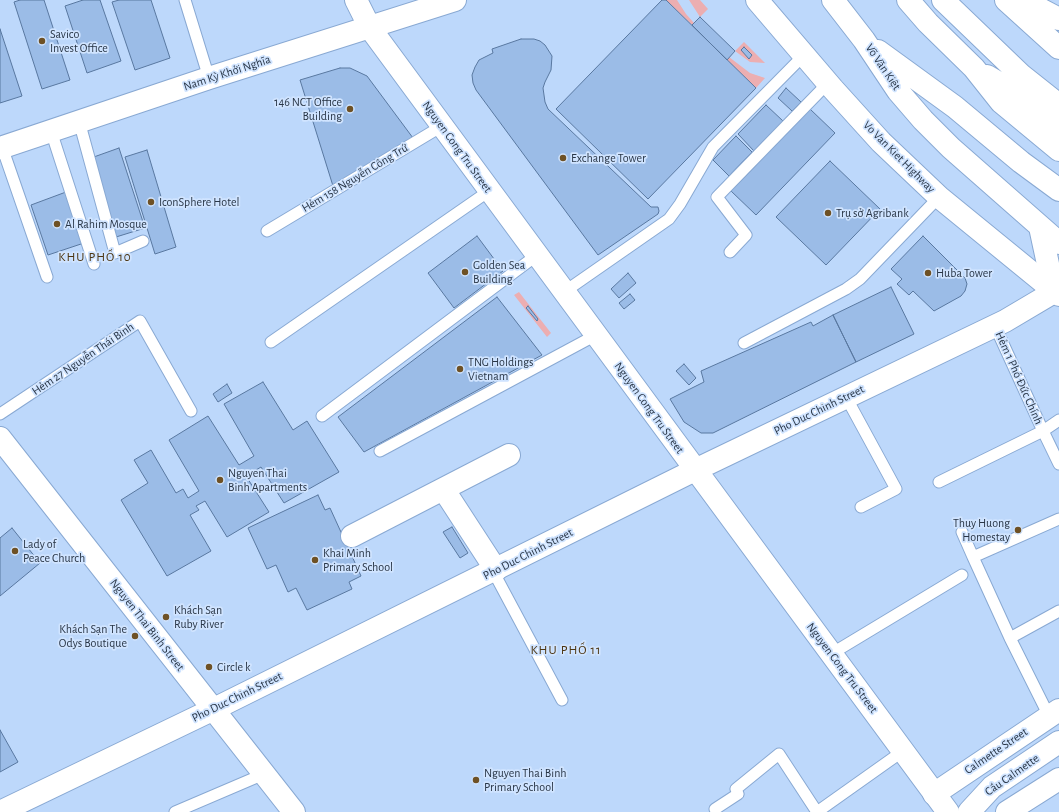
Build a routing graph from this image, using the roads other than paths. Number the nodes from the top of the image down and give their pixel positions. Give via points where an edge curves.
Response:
1 (185, 0) edge
2 (356, 0) edge
3 (455, 0) edge
4 (757, 0) edge
5 (833, 0) edge
6 (908, 0) edge
7 (943, 0) edge
8 (958, 0) edge
9 (1006, 0) edge
10 (1023, 0) edge
11 (1059, 19) edge
12 (370, 28) junction
13 (864, 40) junction
14 (1055, 44) edge
15 (804, 55) junction
16 (974, 68) junction
17 (1025, 71) junction
18 (209, 78) junction
19 (828, 83) junction
20 (1059, 90) edge
21 (1059, 105) edge
22 (79, 121) junction
23 (442, 126) junction
24 (1059, 128) edge
25 (51, 131) junction
26 (1, 147) edge
27 (1059, 150) edge
28 (1059, 190) edge
29 (489, 191) junction
30 (939, 197) junction
31 (1040, 227) junction
32 (267, 231) dead end
33 (143, 242) dead end
34 (1059, 243) edge
35 (730, 252) dead end
36 (537, 255) junction
37 (94, 264) dead end
38 (47, 277) dead end
39 (564, 292) junction
40 (1056, 293) edge
41 (995, 326) junction
42 (596, 335) junction
43 (271, 342) dead end
44 (744, 343) dead end
45 (846, 397) junction
46 (191, 411) dead end
47 (0, 414) edge
48 (322, 416) dead end
49 (1059, 420) edge
50 (1043, 431) junction
51 (0, 438) edge
52 (380, 451) dead end
53 (509, 455) dead end
54 (1059, 464) edge
55 (695, 470) junction
56 (939, 482) dead end
57 (444, 490) junction
58 (861, 506) dead end
59 (1059, 519) edge
60 (962, 532) dead end
61 (352, 536) dead end
62 (973, 557) junction
63 (495, 570) junction
64 (962, 575) dead end
65 (1059, 611) edge
66 (1010, 638) junction
67 (831, 654) junction
68 (562, 700) dead end
69 (214, 709) junction
70 (1054, 713) edge
71 (1059, 742) edge
72 (903, 751) junction
73 (264, 774) junction
74 (1059, 779) edge
75 (934, 794) junction
76 (715, 809) dead end
77 (0, 812) edge
78 (174, 812) edge
79 (294, 812) edge
80 (817, 812) edge
81 (948, 812) edge
82 (969, 812) edge
83 (1008, 812) edge

1 - 18 lane
2 - 12 main road, Nguyen Cong Tru Street
3 - 12 main road, Nam Kỳ Khởi Nghĩa
4 - 15 main road, Vo Van Kiet Highway
5 - 13 main road
6 - 16 main road
7 - 17 main road
8 - 17 main road
9 - 14 main road
10 - 11 main road
12 - 18 main road, Nam Kỳ Khởi Nghĩa
12 - 23 main road, Nguyen Cong Tru Street
13 - 28 main road, Võ Văn Kiệt via 955,107
13 - 31 main road, Võ Văn Kiệt via 898,90 923,120
15 - 19 main road, Vo Van Kiet Highway
15 - 39 lane via 713,147 669,219
16 - 24 main road via 1019,94
16 - 27 main road via 1001,102
17 - 20 main road
17 - 21 main road
18 - 22 main road, Nam Kỳ Khởi Nghĩa
19 - 30 main road, Vo Van Kiet Highway via 881,142
19 - 35 lane via 718,197 746,235
22 - 25 main road, Nam Kỳ Khởi Nghĩa
22 - 33 lane via 115,253
23 - 29 main road, Nguyen Cong Tru Street
23 - 32 lane, Hẻm 158 Nguyễn Công Trứ
25 - 26 main road, Nam Kỳ Khởi Nghĩa
25 - 37 lane
26 - 38 lane
29 - 36 main road, Nguyen Cong Tru Street
29 - 43 lane
30 - 40 main road, Vo Van Kiet Highway
30 - 44 lane via 860,279
31 - 34 main road, Võ Văn Kiệt
31 - 40 main road
36 - 39 main road, Nguyen Cong Tru Street
36 - 48 lane
39 - 42 main road, Nguyen Cong Tru Street
40 - 41 main road, Pho Duc Chinh Street
41 - 45 main road, Pho Duc Chinh Street
41 - 50 lane, Hẻm 1 Phó Ðức Chính
42 - 52 lane
42 - 55 main road, Nguyen Cong Tru Street
45 - 55 main road, Pho Duc Chinh Street
45 - 58 lane via 896,489
46 - 47 lane, Hẻm 27 Nguyễn Thái Bình via 140,321
49 - 50 lane, Hẻm 1 Phó Ðức Chính
50 - 54 lane
50 - 56 lane, Hẻm 1 Phó Ðức Chính
51 - 69 main road, Nguyen Thai Binh Street
53 - 57 main road
55 - 63 main road, Pho Duc Chinh Street
55 - 67 main road, Nguyen Cong Tru Street
57 - 61 main road
57 - 63 main road
59 - 62 lane
60 - 62 lane
62 - 66 lane
63 - 68 lane
63 - 69 main road, Pho Duc Chinh Street
64 - 67 lane
65 - 66 lane
66 - 70 lane
67 - 72 main road, Nguyen Cong Tru Street
69 - 73 main road, Nguyen Thai Binh Street
69 - 77 main road, Pho Duc Chinh Street
70 - 75 main road, Calmette Street
71 - 82 main road, Cầu Calmette via 992,787
72 - 75 main road, Nguyen Cong Tru Street
72 - 80 lane
73 - 78 lane
73 - 79 main road, Nguyen Thai Binh Street
74 - 83 main road
75 - 81 main road, Nguyen Cong Tru Street
76 - 80 lane via 738,794 736,789 779,754

